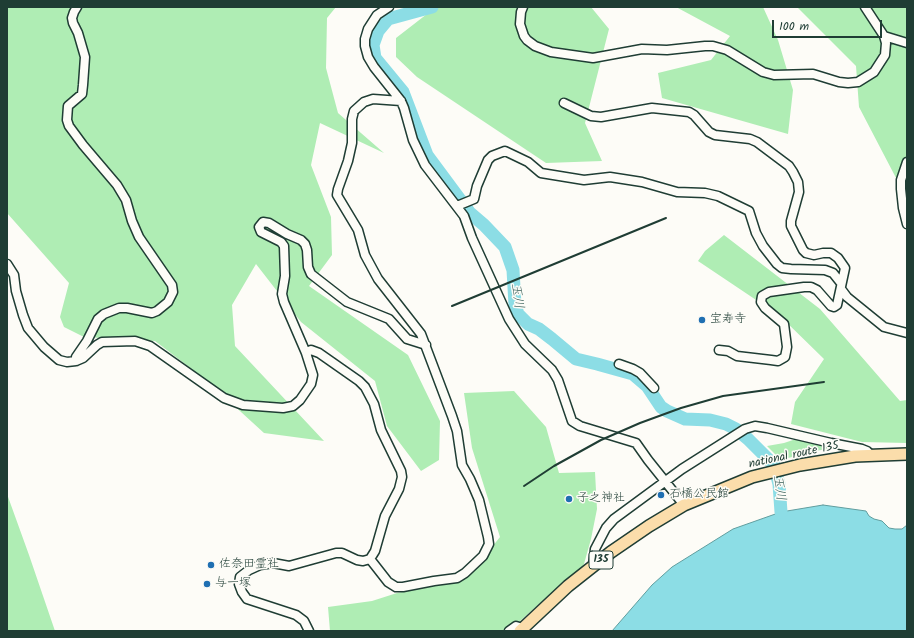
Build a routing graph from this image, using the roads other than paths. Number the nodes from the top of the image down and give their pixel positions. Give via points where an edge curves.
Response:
1 (78, 7) edge
2 (390, 7) edge
3 (523, 7) edge
4 (865, 7) edge
5 (884, 36) junction
6 (907, 43) edge
7 (401, 101) junction
8 (564, 103) dead end
9 (907, 162) edge
10 (457, 206) junction
11 (907, 224) edge
12 (7, 264) edge
13 (841, 286) junction
14 (907, 333) edge
15 (426, 345) junction
16 (719, 350) dead end
17 (306, 352) junction
18 (76, 361) junction
19 (619, 364) dead end
20 (654, 388) dead end
21 (907, 454) edge
22 (872, 456) junction
23 (665, 481) junction
24 (688, 503) junction
25 (370, 559) junction
26 (593, 566) junction
27 (521, 629) edge
28 (309, 631) edge
29 (510, 631) edge

1 - 18 street via 72,18 85,57 84,77 82,94 68,106 69,126 117,185 126,200 139,237 172,285 173,292 168,302 157,311 119,308 104,314 98,319
2 - 7 street via 372,21 366,34 365,46 374,67
3 - 5 street via 520,24 524,36 535,46 551,52 592,58 642,49 679,50 712,46 727,50 763,72 812,74 848,83 858,82 874,72 885,55
4 - 5 street
5 - 6 street
7 - 10 street via 412,140 425,165
7 - 15 street via 373,99 364,102 354,111 352,143 337,195 358,230 365,255 378,279 421,334
8 - 13 street via 601,118 652,108 689,112 709,132 757,142 789,166 793,172 799,192 791,226 803,250 810,255 826,252 835,254 845,268
9 - 11 street via 901,190
10 - 13 street via 474,199 488,160 505,151 528,162 541,173 584,180 610,177 642,182 677,192 718,196 749,211 763,246 782,268 825,270 833,273
10 - 23 street via 464,216 509,319 525,344 552,370 572,421 580,426 636,443
12 - 18 street via 14,275 16,291 28,328 51,355 67,362
13 - 14 street via 847,297 884,326
13 - 16 street via 834,307 817,290 804,286 769,292 762,296 762,305 785,327 786,354 780,360 737,356
15 - 17 street via 408,339 389,319 347,302 312,274 308,267 308,250 301,240 263,222 259,227 261,232 284,246 285,276 282,294
15 - 25 street via 457,431 462,465 479,500 489,544 483,556 456,578 403,587 396,587 388,582
17 - 18 street via 313,375 311,384 296,404 284,408 243,405 224,398 150,346 135,341 102,342
17 - 25 street via 311,350 319,353 365,387 374,404 381,430 401,471 400,490 385,516 375,551
19 - 20 street via 633,369
21 - 22 highway, national route 135 / 135
22 - 23 street via 862,449 755,426 735,434
22 - 24 highway, national route 135 / 135 via 837,458 764,474
23 - 24 street
23 - 26 street via 609,523 595,549
24 - 26 highway, national route 135 / 135 via 649,526
25 - 28 street via 357,560 336,553 289,566 260,565 240,577 239,584 248,599 296,615 304,620
26 - 27 highway, national route 135 / 135
27 - 29 street via 516,626

